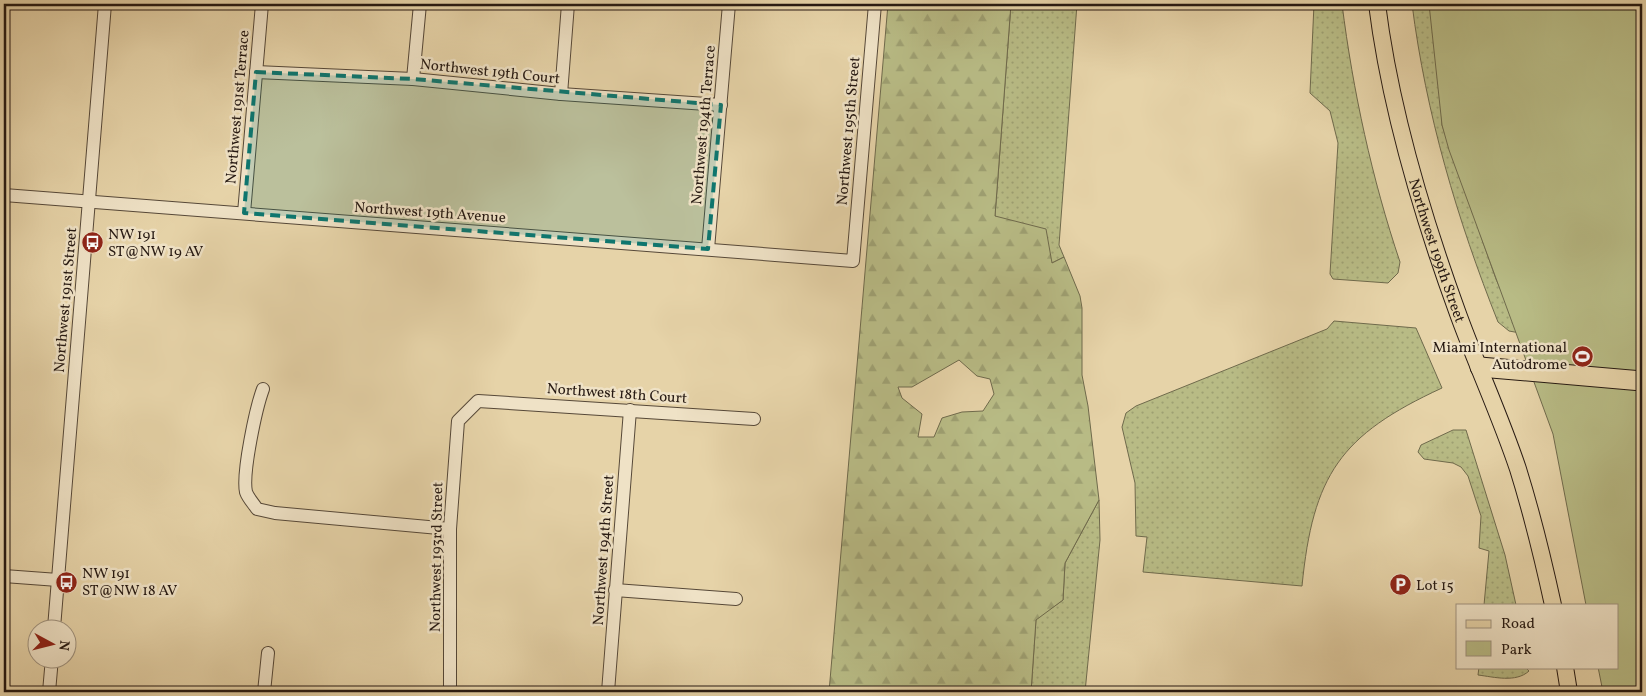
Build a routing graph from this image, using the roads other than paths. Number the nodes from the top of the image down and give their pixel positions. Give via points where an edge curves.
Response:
1 (104, 4) edge
2 (262, 4) edge
3 (420, 4) edge
4 (568, 4) edge
5 (729, 4) edge
6 (875, 4) edge
7 (1377, 4) edge
8 (256, 72) junction
9 (413, 79) junction
10 (561, 94) junction
11 (721, 105) junction
12 (4, 195) edge
13 (90, 202) junction
14 (244, 213) junction
15 (708, 250) junction
16 (853, 261) joint
17 (1480, 366) junction
18 (1642, 381) edge
19 (263, 389) dead end
20 (478, 400) joint
21 (630, 410) junction
22 (754, 419) dead end
23 (450, 529) junction
24 (4, 576) edge
25 (58, 580) junction
26 (615, 590) junction
27 (736, 600) dead end
28 (1553, 604) edge
29 (55, 618) edge
30 (268, 653) dead end
31 (51, 668) edge
32 (1564, 668) edge
33 (49, 692) edge
34 (264, 692) edge
35 (450, 692) edge
36 (608, 692) edge
37 (1569, 692) edge

1 - 13 street, Northwest 191st Street
2 - 8 street, Northwest 191st Terrace
3 - 9 street
4 - 10 street
5 - 11 street, Northwest 194th Terrace
6 - 16 street, Northwest 195th Street
7 - 17 main road, Northwest 199th Street via 1400,128 1429,229 1457,312
8 - 9 street, Northwest 19th Court
8 - 14 street, Northwest 191st Terrace
9 - 10 street, Northwest 19th Court
10 - 11 street, Northwest 19th Court
11 - 15 street, Northwest 194th Terrace
12 - 13 street, Northwest 19th Avenue
13 - 14 street, Northwest 19th Avenue
13 - 25 street, Northwest 191st Street
14 - 15 street, Northwest 19th Avenue
15 - 16 street, Northwest 19th Avenue
17 - 18 highway
17 - 28 main road, Northwest 199th Street via 1535,525
19 - 23 street via 246,474 246,493 257,509
20 - 21 street, Northwest 18th Court
20 - 23 street, Northwest 193rd Street via 458,421
21 - 22 street, Northwest 18th Court
21 - 26 street, Northwest 194th Street
23 - 35 street, Northwest 193rd Street
24 - 25 street
25 - 29 street, Northwest 191st Street
26 - 27 street
26 - 36 street, Northwest 194th Street
30 - 34 street
31 - 33 street
32 - 37 main road

